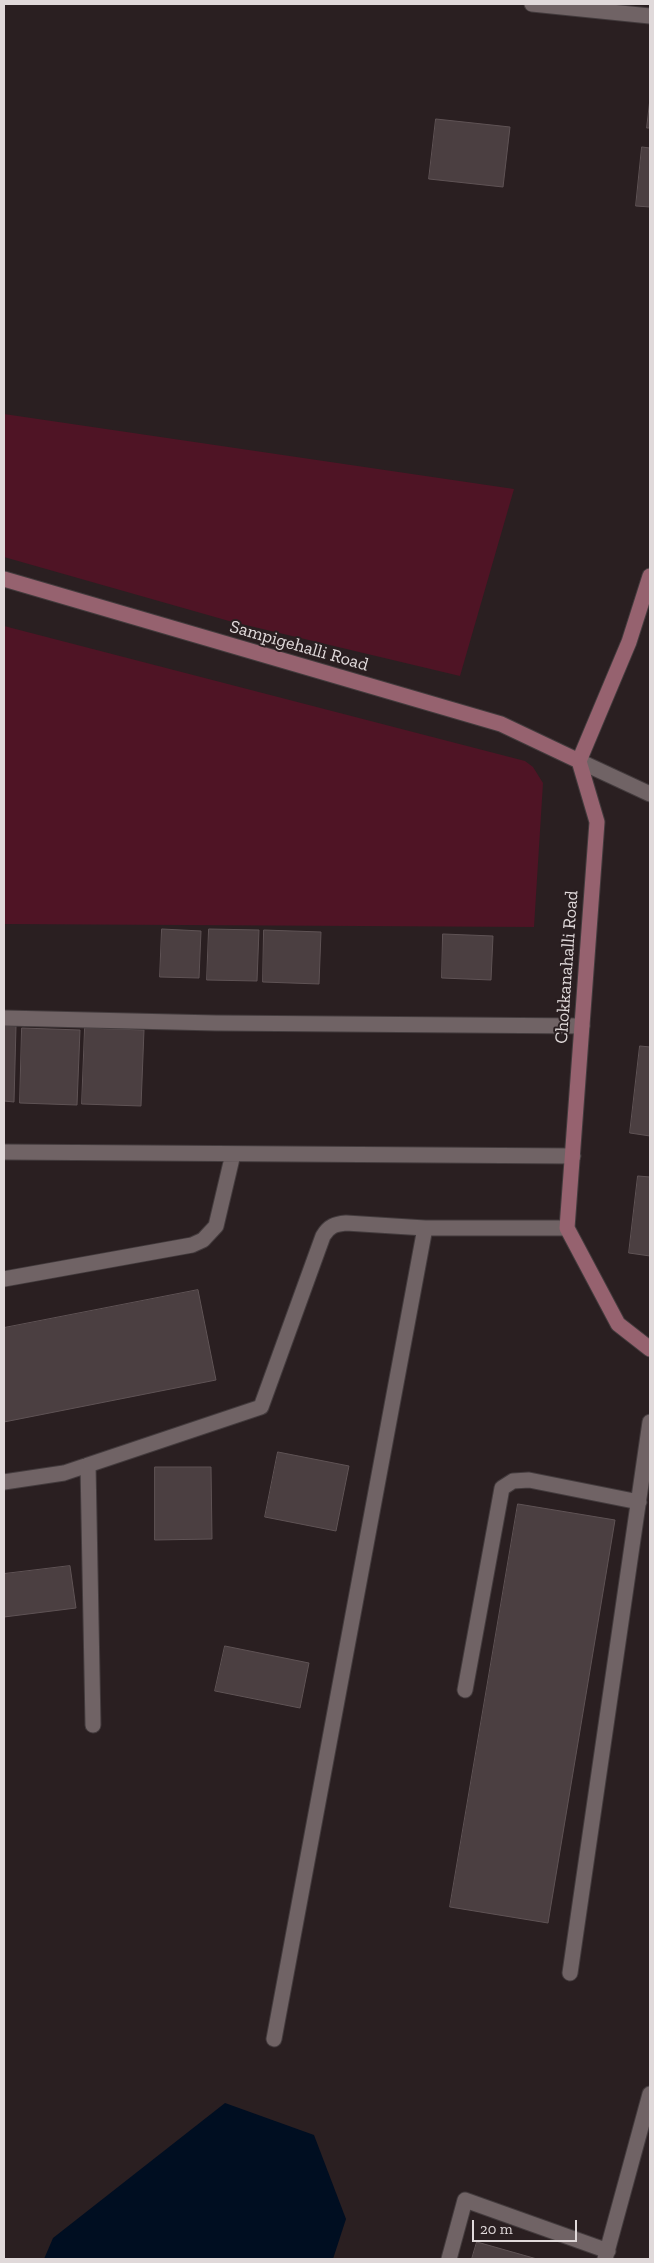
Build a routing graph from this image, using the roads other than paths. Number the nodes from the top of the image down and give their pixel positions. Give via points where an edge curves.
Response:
1 (532, 4) edge
2 (650, 16) edge
3 (650, 576) edge
4 (4, 579) edge
5 (579, 761) junction
6 (650, 794) edge
7 (4, 1018) edge
8 (582, 1026) junction
9 (4, 1152) edge
10 (233, 1154) junction
11 (572, 1156) junction
12 (425, 1228) junction
13 (567, 1228) junction
14 (4, 1279) edge
15 (650, 1348) edge
16 (650, 1422) edge
17 (88, 1465) junction
18 (4, 1482) edge
19 (639, 1502) junction
20 (465, 1690) dead end
21 (93, 1725) dead end
22 (570, 1972) dead end
23 (274, 2038) dead end
24 (650, 2094) edge
25 (606, 2255) edge
26 (449, 2259) edge

1 - 2 street
3 - 5 street via 630,642
4 - 5 street, Sampigehalli Road via 501,724
5 - 6 street
5 - 8 street, Chokkanahalli Road via 597,822
7 - 8 street
8 - 11 street, Chokkanahalli Road
9 - 10 street
10 - 11 street
10 - 14 street via 216,1226 204,1240 192,1245
11 - 13 street, Chokkanahalli Road
12 - 13 street
12 - 17 street via 346,1223 327,1229 261,1408
12 - 23 street
13 - 15 street via 618,1324
16 - 19 street
17 - 18 street via 64,1473
17 - 21 street
19 - 20 street via 529,1480 513,1481 502,1488
19 - 22 street
24 - 25 street
25 - 26 street via 465,2200

